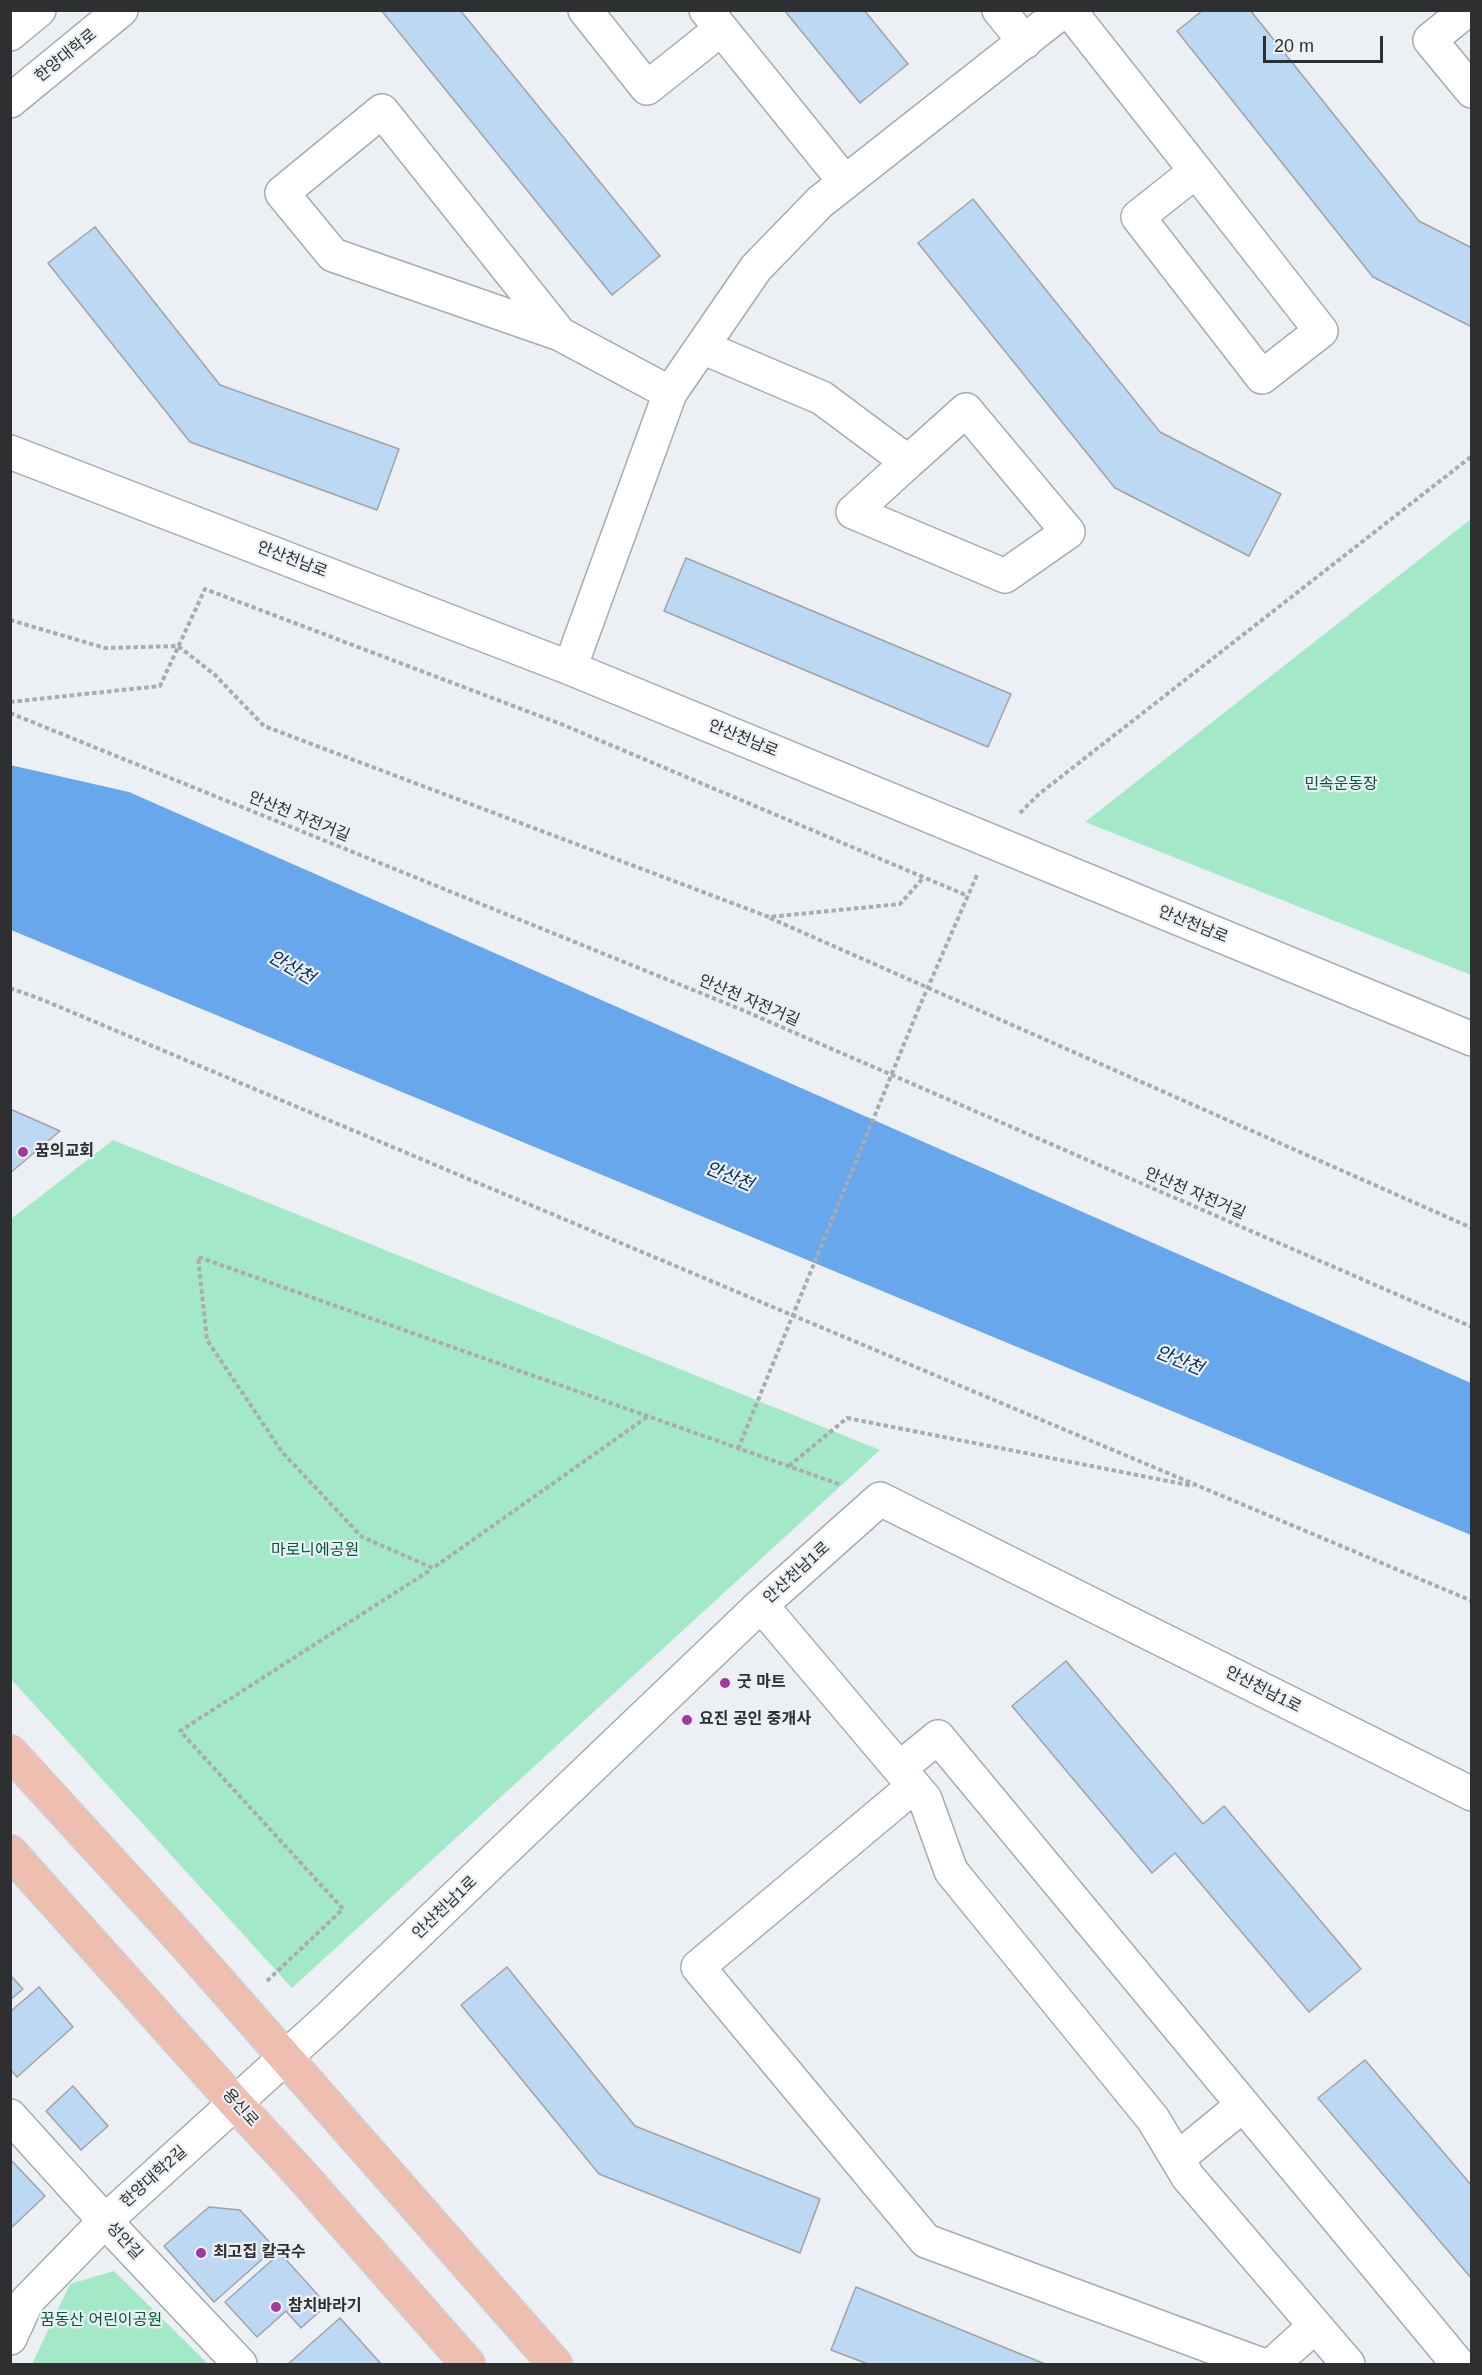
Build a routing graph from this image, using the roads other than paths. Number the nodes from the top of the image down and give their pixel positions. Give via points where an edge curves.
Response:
1 (39, 10) edge
2 (120, 10) edge
3 (585, 10) edge
4 (999, 10) edge
5 (1064, 10) edge
6 (1069, 10) edge
7 (1467, 10) edge
8 (713, 20) edge
9 (10, 34) edge
10 (1024, 42) junction
11 (1472, 91) edge
12 (10, 101) edge
13 (1196, 171) junction
14 (845, 182) junction
15 (560, 334) junction
16 (702, 347) junction
17 (670, 393) junction
18 (10, 452) edge
19 (908, 462) junction
20 (570, 668) junction
21 (1472, 1039) edge
22 (761, 1605) junction
23 (10, 1752) edge
24 (907, 1777) junction
25 (1472, 1794) edge
26 (10, 1852) edge
27 (285, 2058) junction
28 (235, 2103) junction
29 (1243, 2104) junction
30 (10, 2116) edge
31 (1177, 2159) junction
32 (105, 2222) junction
33 (1316, 2326) junction
34 (10, 2338) edge
35 (240, 2364) edge
36 (468, 2364) edge
37 (555, 2364) edge
38 (1259, 2364) edge
39 (1273, 2364) edge
40 (1348, 2364) edge
41 (1458, 2364) edge

1 - 9 street
2 - 12 street, 한양대학로
3 - 8 street via 647,88
4 - 10 street
5 - 10 street
6 - 13 street
7 - 11 street via 1430,40
8 - 14 street
10 - 14 street
13 - 13 street via 1321,331 1262,377 1138,217
14 - 16 street via 756,268
15 - 15 street via 382,111 282,193 333,255
15 - 17 street
16 - 17 street
16 - 19 street via 822,398
17 - 20 street
18 - 20 street, 안산천남로
19 - 19 street via 853,512 1005,576 1068,532 966,410
20 - 21 street, 안산천남로
22 - 24 street
22 - 25 street, 안산천남1로 via 880,1498
22 - 27 street, 안산천남1로
23 - 27 main road
24 - 29 street via 938,1737
24 - 31 street via 925,1799 951,1871 1153,2119
24 - 38 street via 698,1966 926,2241
26 - 28 main road, 용신로
27 - 28 street, 안산천남1로
27 - 37 main road
28 - 32 street, 한양대학2길
28 - 36 main road, 용신로
29 - 31 street
29 - 41 street
30 - 32 street, 성안길
31 - 33 street via 1188,2177
32 - 34 street, 한양대학2길 via 27,2301
32 - 35 street, 성안길
33 - 39 street
33 - 40 street

